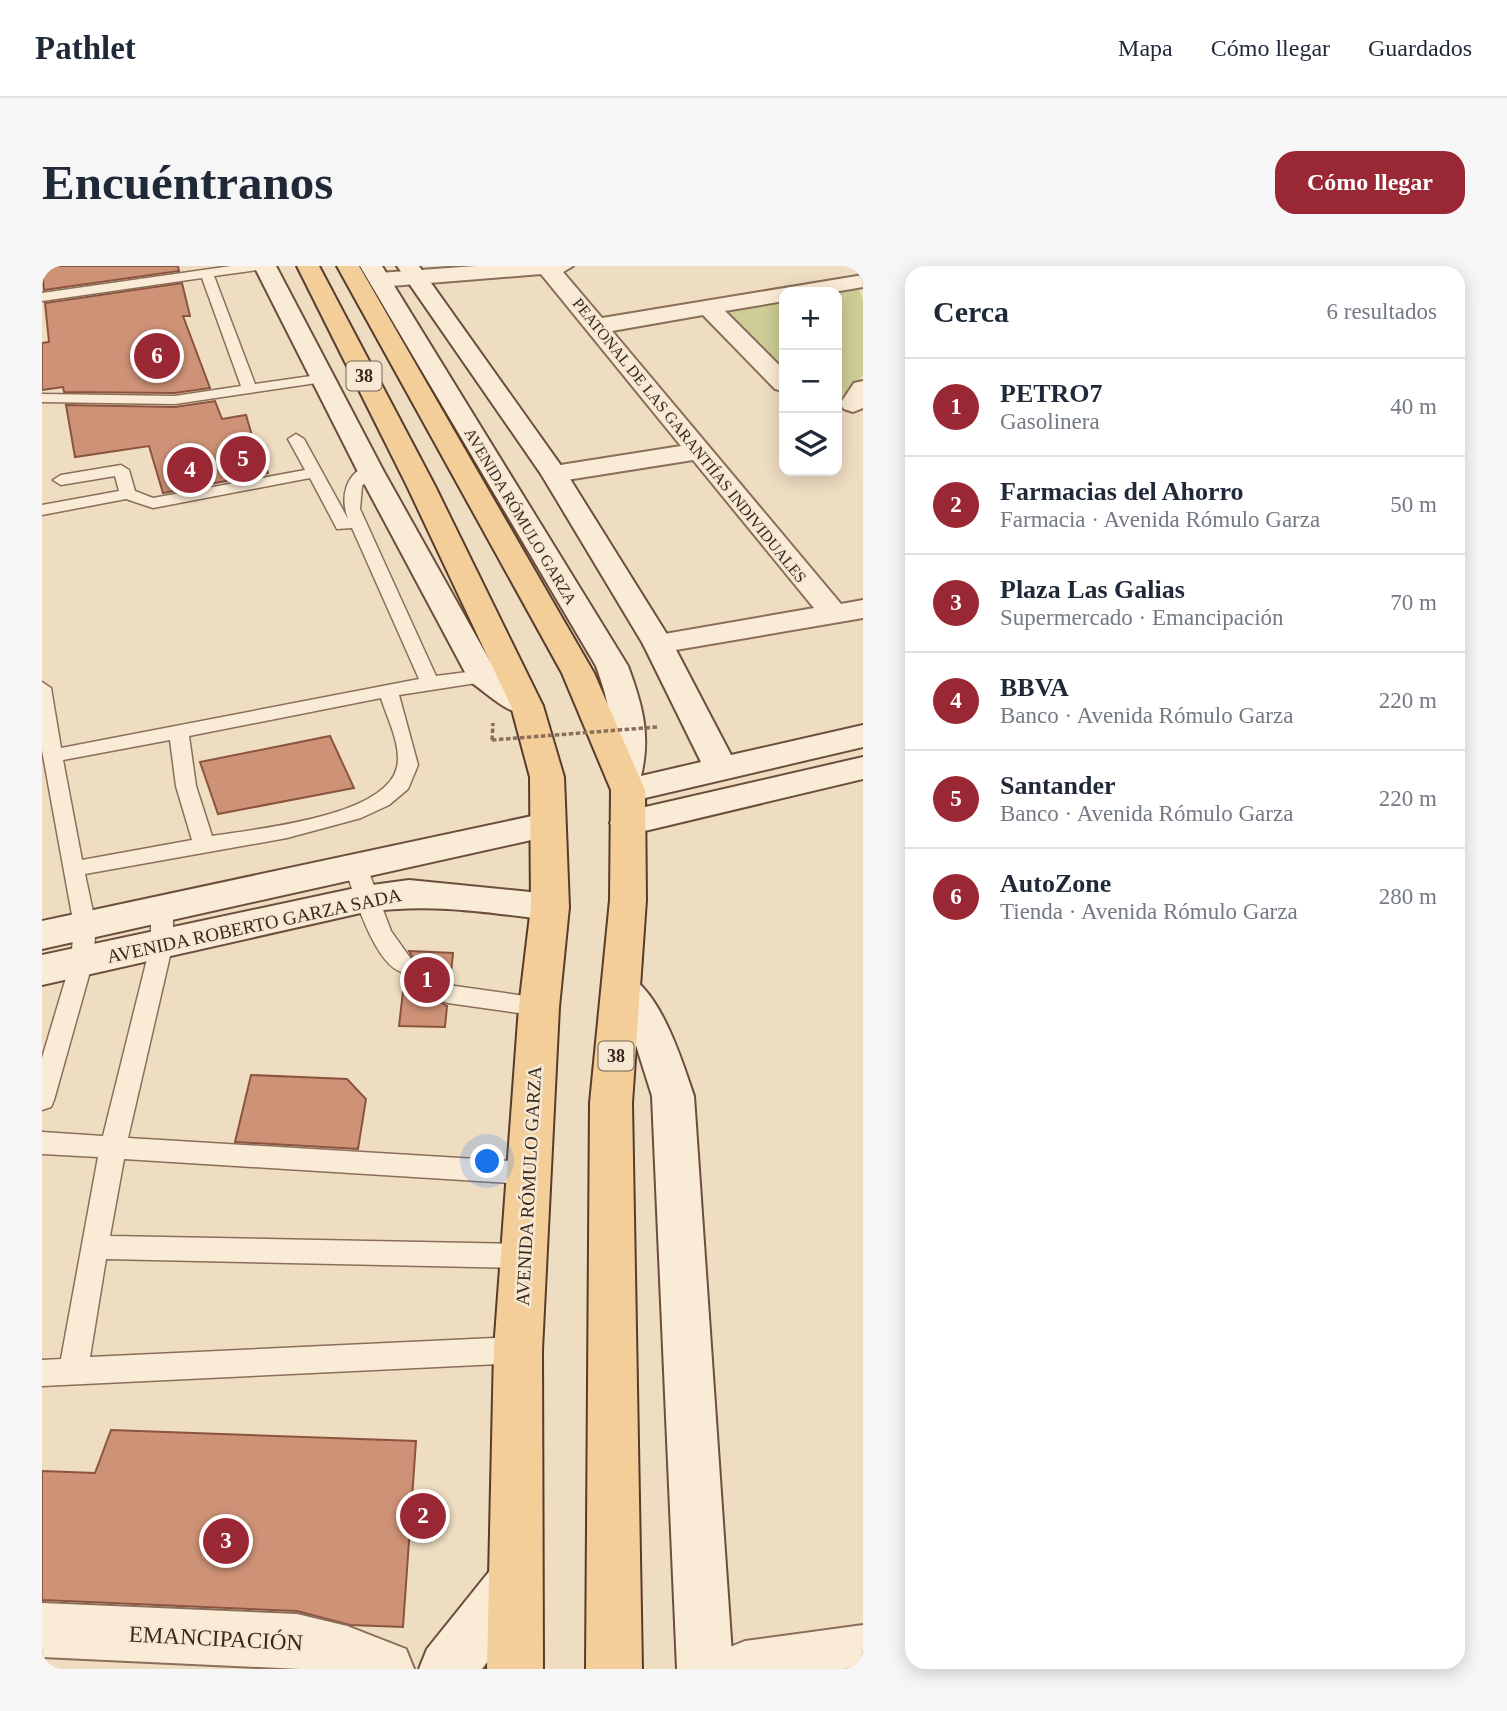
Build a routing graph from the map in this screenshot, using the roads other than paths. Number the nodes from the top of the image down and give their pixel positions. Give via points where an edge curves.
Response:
1 (258, 266) edge
2 (265, 266) edge
3 (308, 266) edge
4 (348, 266) edge
5 (552, 267) edge
6 (413, 272) edge
7 (375, 273) edge
8 (207, 274) junction
9 (857, 278) edge
10 (817, 287) edge
11 (779, 295) edge
12 (42, 297) edge
13 (708, 307) junction
14 (598, 326) junction
15 (325, 378) junction
16 (779, 379) edge
17 (249, 388) junction
18 (42, 398) edge
19 (296, 439) dead end
20 (699, 451) junction
21 (370, 470) junction
22 (313, 473) junction
23 (554, 474) junction
24 (61, 480) dead end
25 (128, 494) junction
26 (42, 510) edge
27 (358, 522) junction
28 (848, 612) edge
29 (658, 644) junction
30 (482, 676) junction
31 (430, 683) junction
32 (42, 688) edge
33 (389, 693) junction
34 (527, 706) junction
35 (179, 732) junction
36 (863, 736) edge
37 (53, 756) junction
38 (720, 766) junction
39 (863, 768) edge
40 (626, 797) junction
41 (546, 825) junction
42 (204, 845) junction
43 (74, 869) junction
44 (360, 883) junction
45 (551, 907) junction
46 (162, 926) junction
47 (42, 935) edge
48 (84, 943) junction
49 (405, 966) dead end
50 (42, 970) edge
51 (622, 988) junction
52 (448, 994) dead end
53 (539, 1007) junction
54 (42, 1100) edge
55 (42, 1143) edge
56 (113, 1147) junction
57 (527, 1173) junction
58 (94, 1247) junction
59 (525, 1256) junction
60 (519, 1350) junction
61 (73, 1371) junction
62 (42, 1373) edge
63 (515, 1582) junction
64 (42, 1629) edge
65 (863, 1652) edge
66 (386, 1669) edge
67 (447, 1669) edge
68 (515, 1669) edge
69 (614, 1669) edge
70 (705, 1669) edge
71 (745, 1669) edge

1 - 8 lane
2 - 15 street
3 - 34 main road, AVENIDA RÓMULO GARZA / 38
4 - 40 main road, AVENIDA RÓMULO GARZA / 38 via 578,673
5 - 6 street
5 - 14 street, PEATONAL DE LAS GARANTIÍAS INDIVIDUALES
6 - 7 street
6 - 23 street
7 - 40 street, AVENIDA RÓMULO GARZA via 612,666 631,721
8 - 12 lane
8 - 17 lane
9 - 10 street
11 - 13 street
13 - 14 street
13 - 16 street
14 - 20 street, PEATONAL DE LAS GARANTIÍAS INDIVIDUALES
15 - 17 lane
15 - 21 street
17 - 18 lane via 175,400
19 - 22 lane
20 - 23 street
20 - 28 street, PEATONAL DE LAS GARANTIÍAS INDIVIDUALES
21 - 27 lane via 356,480 350,496
21 - 30 street
22 - 25 lane via 153,503
22 - 27 lane via 343,525
23 - 29 street
24 - 25 lane via 121,470
25 - 26 lane
27 - 31 lane
28 - 29 street
29 - 38 street
30 - 31 lane
30 - 34 street
31 - 33 lane
32 - 37 lane
33 - 35 lane
33 - 42 lane via 408,764 391,797 300,827
34 - 41 main road, AVENIDA RÓMULO GARZA / 38 via 547,777
35 - 37 lane
35 - 42 lane via 186,786
36 - 38 street
37 - 43 lane
38 - 40 street
39 - 40 street
40 - 51 main road, AVENIDA RÓMULO GARZA / 38
41 - 44 street, AVENIDA ROBERTO GARZA SADA
41 - 45 main road, AVENIDA RÓMULO GARZA / 38
42 - 43 lane
43 - 48 lane
44 - 45 street, AVENIDA ROBERTO GARZA SADA via 409,893
44 - 46 street, AVENIDA ROBERTO GARZA SADA
44 - 49 lane via 396,957
45 - 53 main road, AVENIDA RÓMULO GARZA / 38
46 - 48 street, AVENIDA ROBERTO GARZA SADA
46 - 56 lane
47 - 48 street, AVENIDA ROBERTO GARZA SADA
48 - 50 street, AVENIDA ROBERTO GARZA SADA
48 - 54 lane
51 - 69 main road, AVENIDA RÓMULO GARZA / 38 via 611,1103
51 - 70 street via 654,1040 673,1096
52 - 53 lane
53 - 57 main road, AVENIDA RÓMULO GARZA / 38
55 - 56 lane
56 - 57 lane
56 - 58 lane
57 - 59 main road, AVENIDA RÓMULO GARZA / 38
58 - 59 lane
58 - 61 lane
59 - 60 main road, AVENIDA RÓMULO GARZA / 38
60 - 61 lane
60 - 63 main road, AVENIDA RÓMULO GARZA / 38
61 - 62 lane
63 - 67 street
63 - 68 main road, AVENIDA RÓMULO GARZA / 38
64 - 66 street, EMANCIPACIÓN via 297,1640
65 - 71 street

